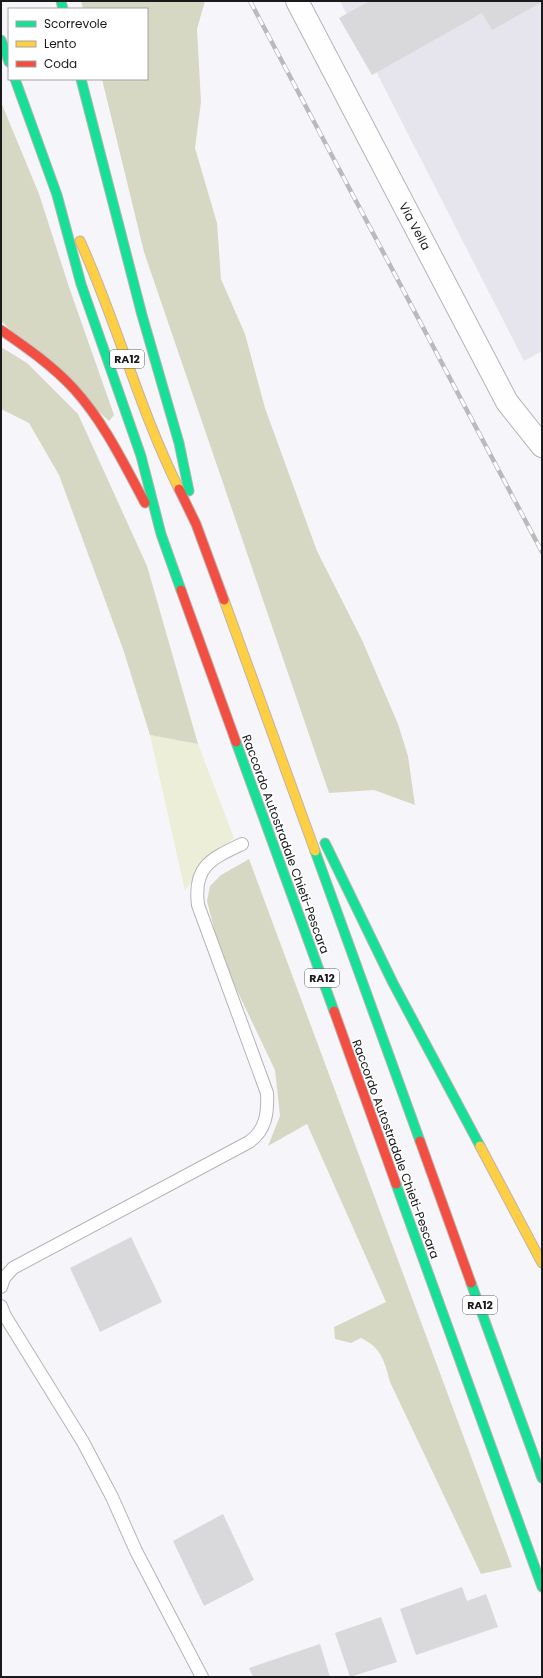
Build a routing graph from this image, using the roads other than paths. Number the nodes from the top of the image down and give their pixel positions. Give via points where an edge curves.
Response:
1 (297, 1) edge
2 (1, 40) edge
3 (8, 59) edge
4 (15, 80) edge
5 (81, 80) edge
6 (57, 194) junction
7 (1, 330) edge
8 (542, 446) edge
9 (196, 524) junction
10 (161, 534) junction
11 (276, 744) junction
12 (242, 844) dead end
13 (542, 1263) edge
14 (1, 1287) edge
15 (1, 1306) edge
16 (542, 1478) edge
17 (542, 1587) edge
18 (202, 1677) edge

1 - 8 street, Via Vella via 507,402
2 - 3 highway
4 - 6 highway, Raccordo Autostradale Chieti-Pescara / RA12
5 - 9 highway via 142,315 179,443
6 - 9 highway, Raccordo Autostradale Chieti-Pescara / RA12 via 97,278 159,449
6 - 10 highway, Raccordo Autostradale Chieti-Pescara / RA12 via 81,284 141,456
7 - 10 highway via 24,345 56,372 83,400 107,435
9 - 11 highway, Raccordo Autostradale Chieti-Pescara / RA12
10 - 17 highway, Raccordo Autostradale Chieti-Pescara / RA12
11 - 13 highway via 393,983
11 - 16 highway, Raccordo Autostradale Chieti-Pescara / RA12
12 - 14 lane via 204,867 197,882 196,894 268,1093 268,1108 261,1130 249,1142 13,1268 4,1278
15 - 18 lane via 87,1449

